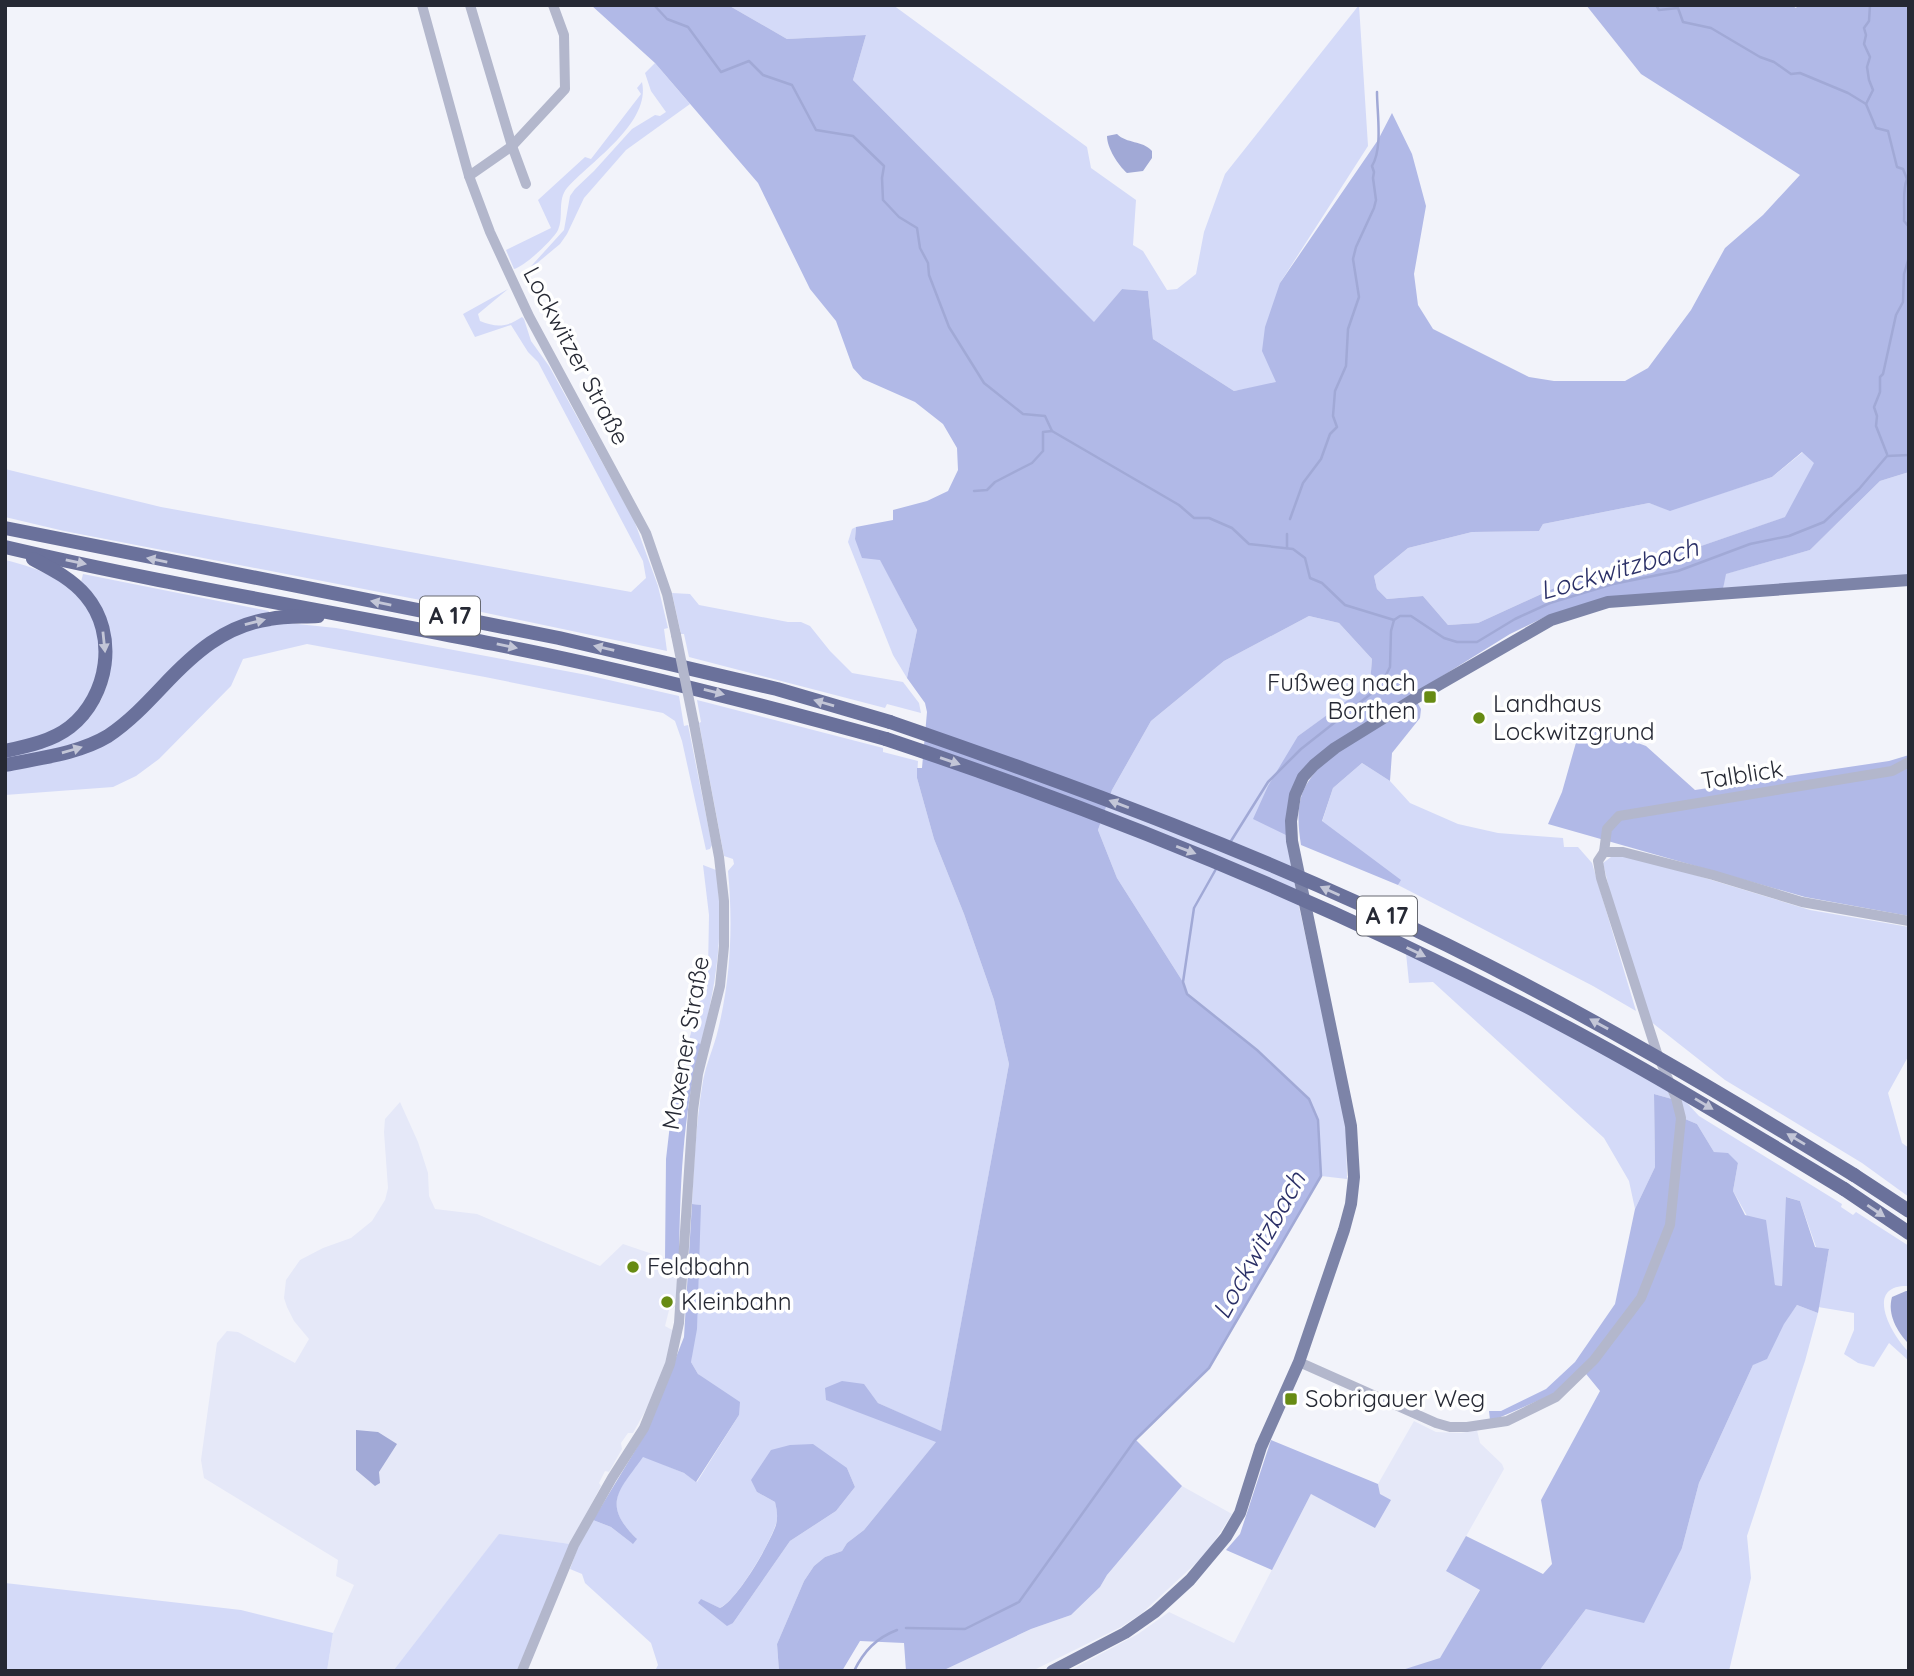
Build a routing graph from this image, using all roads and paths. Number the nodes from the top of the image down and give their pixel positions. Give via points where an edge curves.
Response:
1 (422, 5) edge
2 (470, 5) edge
3 (553, 5) edge
4 (512, 146) junction
5 (469, 176) junction
6 (526, 184) dead end
7 (5, 528) edge
8 (7, 547) edge
9 (1909, 580) edge
10 (344, 615) junction
11 (694, 724) joint
12 (5, 751) edge
13 (1909, 762) edge
14 (5, 765) edge
15 (1604, 852) junction
16 (1909, 921) edge
17 (1909, 1211) edge
18 (1909, 1233) edge
19 (1299, 1362) junction
20 (522, 1671) edge
21 (1052, 1671) edge

1 - 5 street, Lockwitzer Straße
2 - 4 street
3 - 4 street via 564,35 565,89
4 - 5 street
4 - 6 street
5 - 11 street, Lockwitzer Straße, bridge via 516,292 646,533 667,594
17 -> 7 highway, A 17, bridge via 1704,1083 1581,1013 1385,915 1192,832 1012,764 777,690 559,638
8 -> 10 highway, A 17
8 -> 12 highway via 52,569 86,597 104,632 106,657 95,697 72,725 51,739
9 - 19 main road via 1608,602 1551,620 1335,748 1303,777 1295,794 1292,841 1354,1158 1344,1230
14 -> 10 highway via 86,746 108,735 201,650 245,625
10 -> 18 highway, A 17, bridge via 648,676 886,739 1193,853 1381,934 1579,1034 1704,1104
11 - 20 street, Maxener Straße via 719,857 724,946 693,1110 680,1323 670,1364 644,1428 574,1545
13 - 15 street, Talblick via 1892,771 1619,816 1607,829
15 - 16 street via 1623,852 1802,902
15 - 19 street via 1598,861 1601,878 1681,1118 1670,1225 1641,1298 1594,1360 1556,1397 1499,1422 1467,1427 1437,1423
19 - 21 main road via 1261,1447 1240,1513 1211,1558 1145,1619

